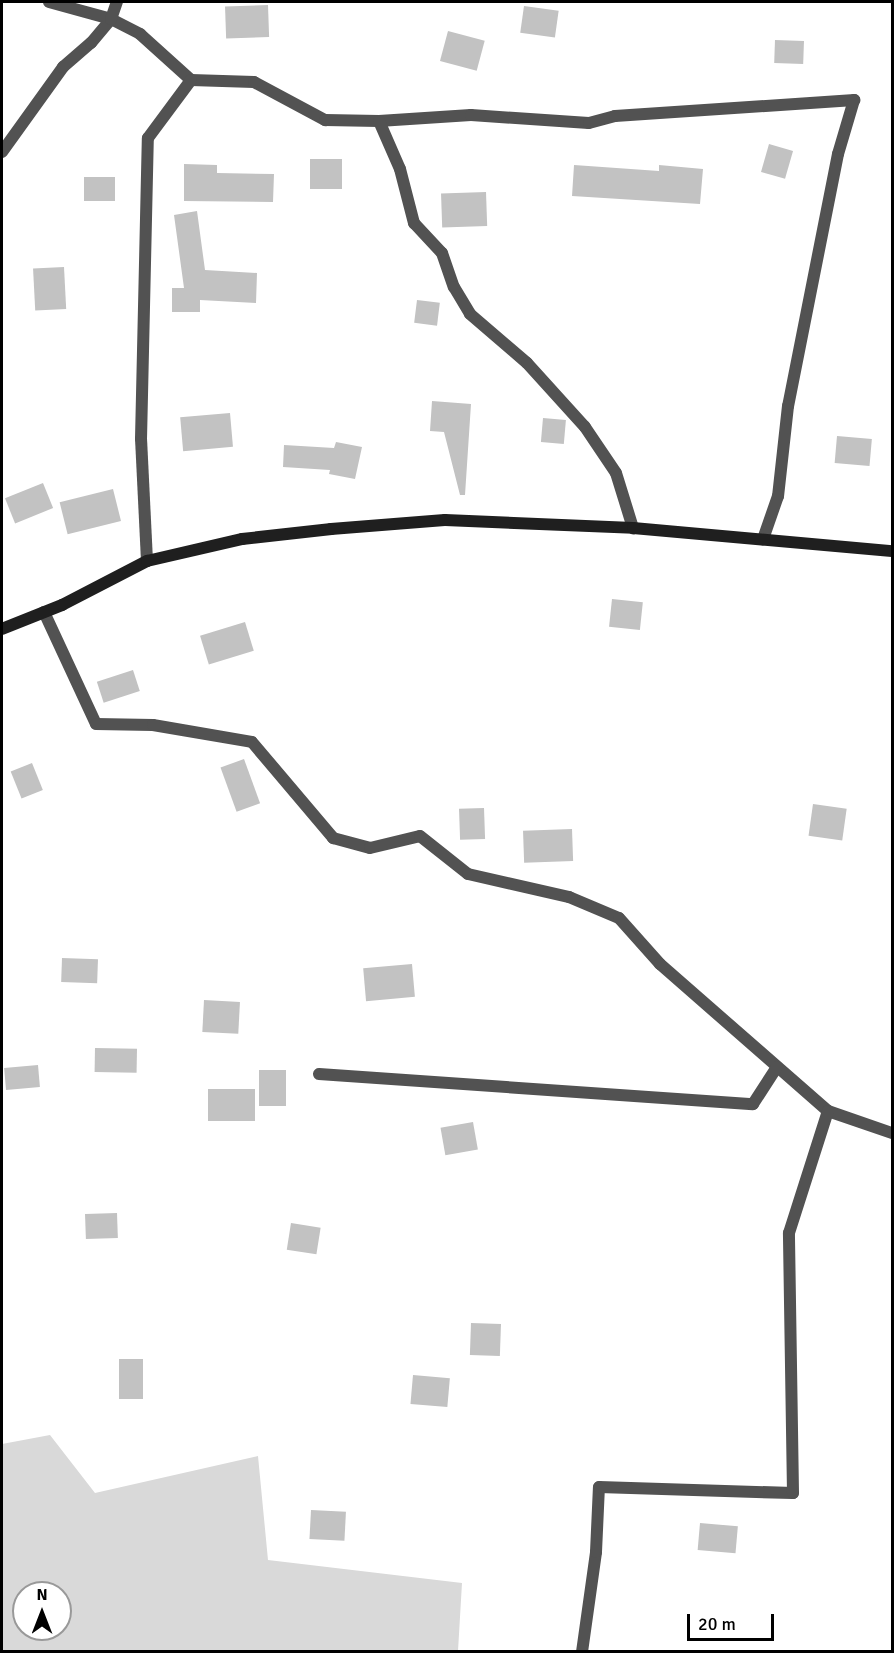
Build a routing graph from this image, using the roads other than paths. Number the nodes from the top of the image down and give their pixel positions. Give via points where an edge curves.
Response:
1 (49, 2) edge
2 (117, 2) edge
3 (111, 20) junction
4 (191, 80) junction
5 (379, 120) junction
6 (2, 152) edge
7 (633, 528) junction
8 (763, 539) junction
9 (892, 551) edge
10 (147, 561) junction
11 (44, 612) junction
12 (2, 629) edge
13 (777, 1067) junction
14 (319, 1074) dead end
15 (828, 1112) junction
16 (892, 1134) edge
17 (582, 1652) edge

1 - 3 street
2 - 3 street
3 - 4 street via 140,34
3 - 6 street via 63,67
4 - 5 street via 254,82 325,120
4 - 10 street via 148,138 141,439
5 - 7 street via 400,169 414,223 442,253 453,287 470,314 527,363 585,427 616,473
5 - 8 street via 471,115 589,123 615,116 854,100 838,154 788,406 778,496
7 - 8 main road
7 - 10 main road via 445,520 242,539
8 - 9 main road
10 - 11 main road
11 - 12 main road
11 - 13 street via 96,724 153,725 252,742 333,838 370,848 420,836 468,874 569,897 619,918 660,964
13 - 14 street via 753,1104
13 - 15 street
15 - 16 street
15 - 17 street via 789,1233 793,1493 599,1487 596,1552

